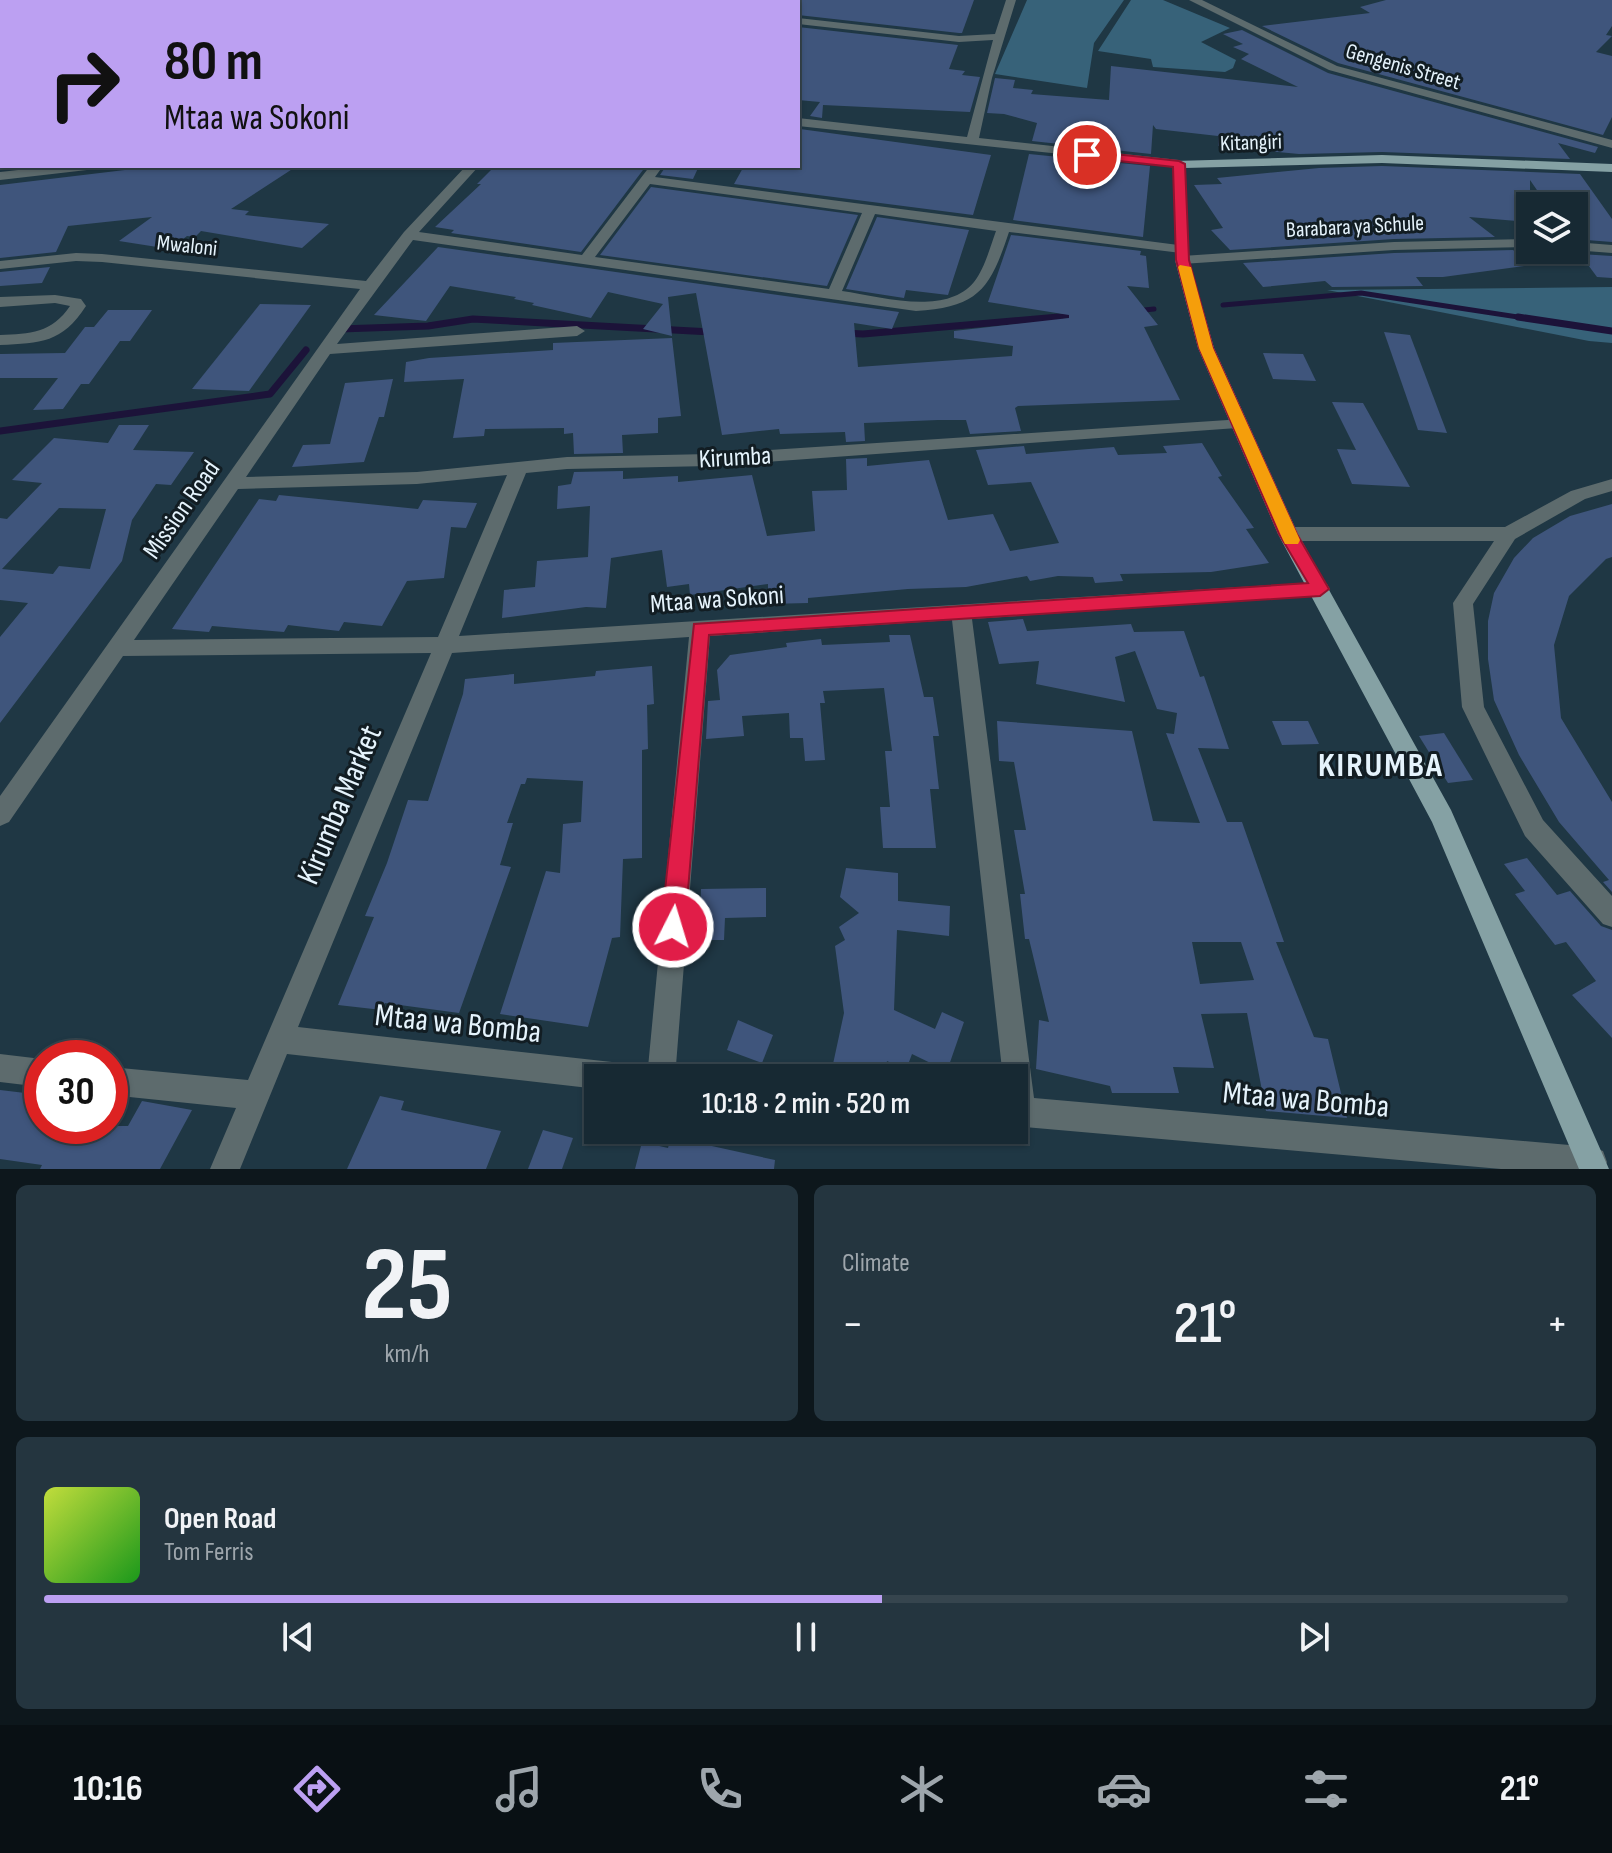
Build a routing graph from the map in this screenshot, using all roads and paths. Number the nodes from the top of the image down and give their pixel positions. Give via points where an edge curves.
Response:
1 (1011, 0) edge
2 (1194, 0) edge
3 (800, 21) edge
4 (999, 37) junction
5 (800, 122) edge
6 (972, 142) junction
7 (1612, 144) edge
8 (1179, 164) junction
9 (70, 168) edge
10 (471, 168) edge
11 (655, 168) edge
12 (1612, 168) edge
13 (0, 176) edge
14 (646, 180) junction
15 (871, 208) junction
16 (1003, 229) junction
17 (409, 235) junction
18 (1516, 243) edge
19 (1588, 247) edge
20 (1612, 249) edge
21 (1182, 254) junction
22 (585, 261) junction
23 (0, 265) edge
24 (370, 286) junction
25 (833, 296) junction
26 (0, 302) edge
27 (577, 331) dead end
28 (0, 340) edge
29 (324, 350) junction
30 (1237, 423) junction
31 (519, 468) junction
32 (233, 483) junction
33 (1612, 485) edge
34 (1288, 534) junction
35 (1508, 534) junction
36 (1320, 589) junction
37 (961, 613) junction
38 (700, 629) junction
39 (445, 645) junction
40 (118, 648) junction
41 (0, 815) edge
42 (1612, 915) edge
43 (278, 1039) junction
44 (662, 1064) edge
45 (1012, 1064) edge
46 (0, 1068) edge
47 (24, 1071) edge
48 (584, 1073) edge
49 (128, 1083) edge
50 (256, 1095) junction
51 (1028, 1113) edge
52 (1593, 1166) edge
53 (225, 1169) edge

1 - 4 street
2 - 7 street, Gengenis Street via 1333,68
3 - 4 street via 959,39
4 - 6 street
5 - 6 street, Kitangiri
6 - 8 street, Kitangiri
8 - 12 main road, Kitangiri via 1382,159
8 - 21 main road
9 - 13 street
10 - 17 street, Mission Road
11 - 14 street
14 - 15 street
14 - 22 street
15 - 16 street
15 - 25 street
16 - 21 street, Barabara ya Schule
16 - 25 street via 981,284 967,298 916,306
17 - 22 street
17 - 24 street, Mission Road
18 - 21 street, Barabara ya Schule
19 - 20 street
21 - 30 main road via 1206,348
22 - 25 street
23 - 24 street, Mwaloni via 102,258
24 - 29 street, Mission Road
26 - 28 street via 55,299 78,306 68,325 57,332
27 - 29 street
29 - 32 street, Mission Road
30 - 31 street, Kirumba
30 - 34 main road
31 - 32 street, Kirumba via 417,478
31 - 39 street, Kirumba Market
32 - 40 street, Mission Road
33 - 35 street via 1578,495
34 - 35 street
34 - 36 main road
35 - 42 street via 1463,603 1473,707 1534,828
36 - 37 street, Mtaa wa Sokoni
36 - 52 main road via 1442,818
37 - 38 street, Mtaa wa Sokoni
37 - 45 street
38 - 39 street, Mtaa wa Sokoni
38 - 44 street
39 - 40 street, Mtaa wa Sokoni
39 - 43 street, Kirumba Market
40 - 41 street, Mission Road
43 - 48 street, Mtaa wa Bomba
43 - 50 street, Kirumba Market
46 - 47 street
49 - 50 street
50 - 53 street, Kirumba Market
51 - 52 street, Mtaa wa Bomba

